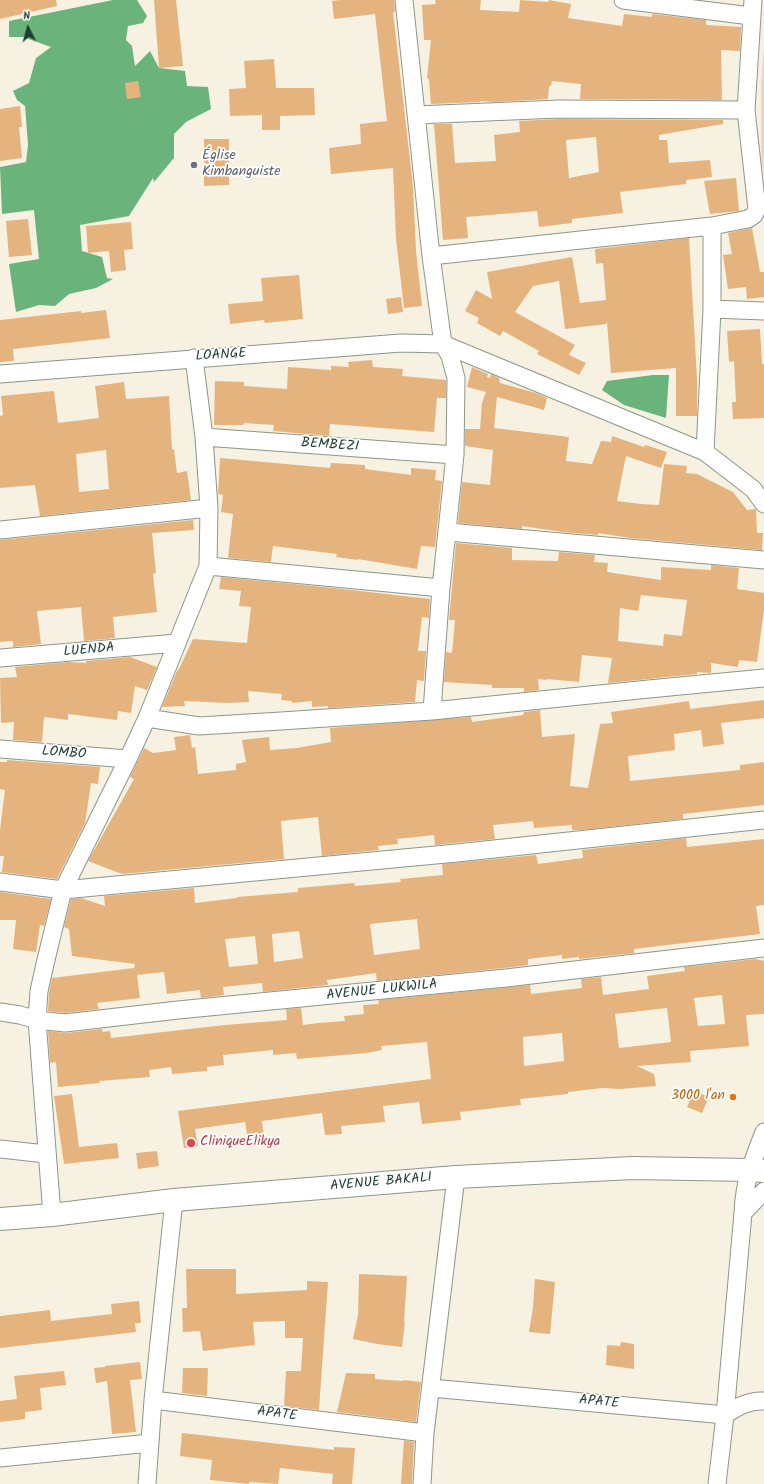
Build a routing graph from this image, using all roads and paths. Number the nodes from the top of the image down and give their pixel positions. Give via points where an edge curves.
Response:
1 (404, 0) edge
2 (623, 0) edge
3 (752, 8) edge
4 (746, 110) junction
5 (416, 115) junction
6 (712, 226) junction
7 (432, 256) junction
8 (712, 309) junction
9 (764, 310) edge
10 (443, 344) junction
11 (194, 358) junction
12 (0, 374) edge
13 (204, 437) junction
14 (705, 452) junction
15 (455, 455) junction
16 (759, 489) edge
17 (764, 504) edge
18 (209, 508) junction
19 (0, 530) edge
20 (448, 532) junction
21 (764, 560) edge
22 (208, 566) junction
23 (441, 588) junction
24 (177, 643) junction
25 (0, 658) edge
26 (764, 678) edge
27 (432, 711) junction
28 (147, 718) junction
29 (0, 749) edge
30 (128, 759) junction
31 (764, 820) edge
32 (0, 882) edge
33 (63, 890) junction
34 (764, 948) edge
35 (0, 1012) edge
36 (37, 1020) junction
37 (764, 1132) edge
38 (0, 1149) edge
39 (46, 1154) junction
40 (757, 1170) edge
41 (456, 1177) junction
42 (764, 1191) edge
43 (174, 1200) junction
44 (743, 1212) junction
45 (52, 1215) junction
46 (0, 1219) edge
47 (431, 1388) junction
48 (153, 1400) junction
49 (764, 1401) edge
50 (725, 1415) junction
51 (425, 1433) junction
52 (150, 1443) junction
53 (0, 1458) edge
54 (147, 1484) edge
55 (422, 1484) edge
56 (716, 1484) edge

1 - 5 street
2 - 3 street
3 - 4 street
4 - 5 street via 559,109
4 - 6 street via 757,209 748,219
5 - 7 street
6 - 7 street
6 - 8 street
7 - 10 street
8 - 9 street
8 - 14 street
10 - 11 street, LOANGE via 401,343
10 - 14 street
10 - 15 street via 450,356 456,378
11 - 12 street, LOANGE
11 - 13 street
13 - 15 street, BEMBEZI
13 - 18 street
14 - 16 street
15 - 20 street
16 - 17 street
18 - 19 street
18 - 22 street
20 - 21 street
20 - 23 street
22 - 23 street
22 - 24 street
23 - 27 street
24 - 25 street, LUENDA
24 - 28 street
26 - 27 street
27 - 28 street via 199,726
28 - 30 street
29 - 30 street, LOMBO
30 - 33 street
31 - 33 street via 457,853
32 - 33 street
33 - 36 street via 39,991
34 - 36 street, AVENUE LUKWILA via 506,978 65,1023
35 - 36 street, AVENUE LUKWILA
36 - 39 street
37 - 40 street
38 - 39 street
39 - 45 street
40 - 41 street, AVENUE BAKALI via 633,1168
40 - 44 street via 743,1195
41 - 43 street, AVENUE BAKALI
41 - 47 street
42 - 44 street
43 - 45 street, AVENUE BAKALI
43 - 48 street
44 - 50 street
45 - 46 street, AVENUE BAKALI
47 - 50 street, APATE
47 - 51 street
48 - 51 street, APATE
48 - 52 street
49 - 50 street via 740,1406
50 - 56 street
51 - 55 street
52 - 53 street
52 - 54 street

